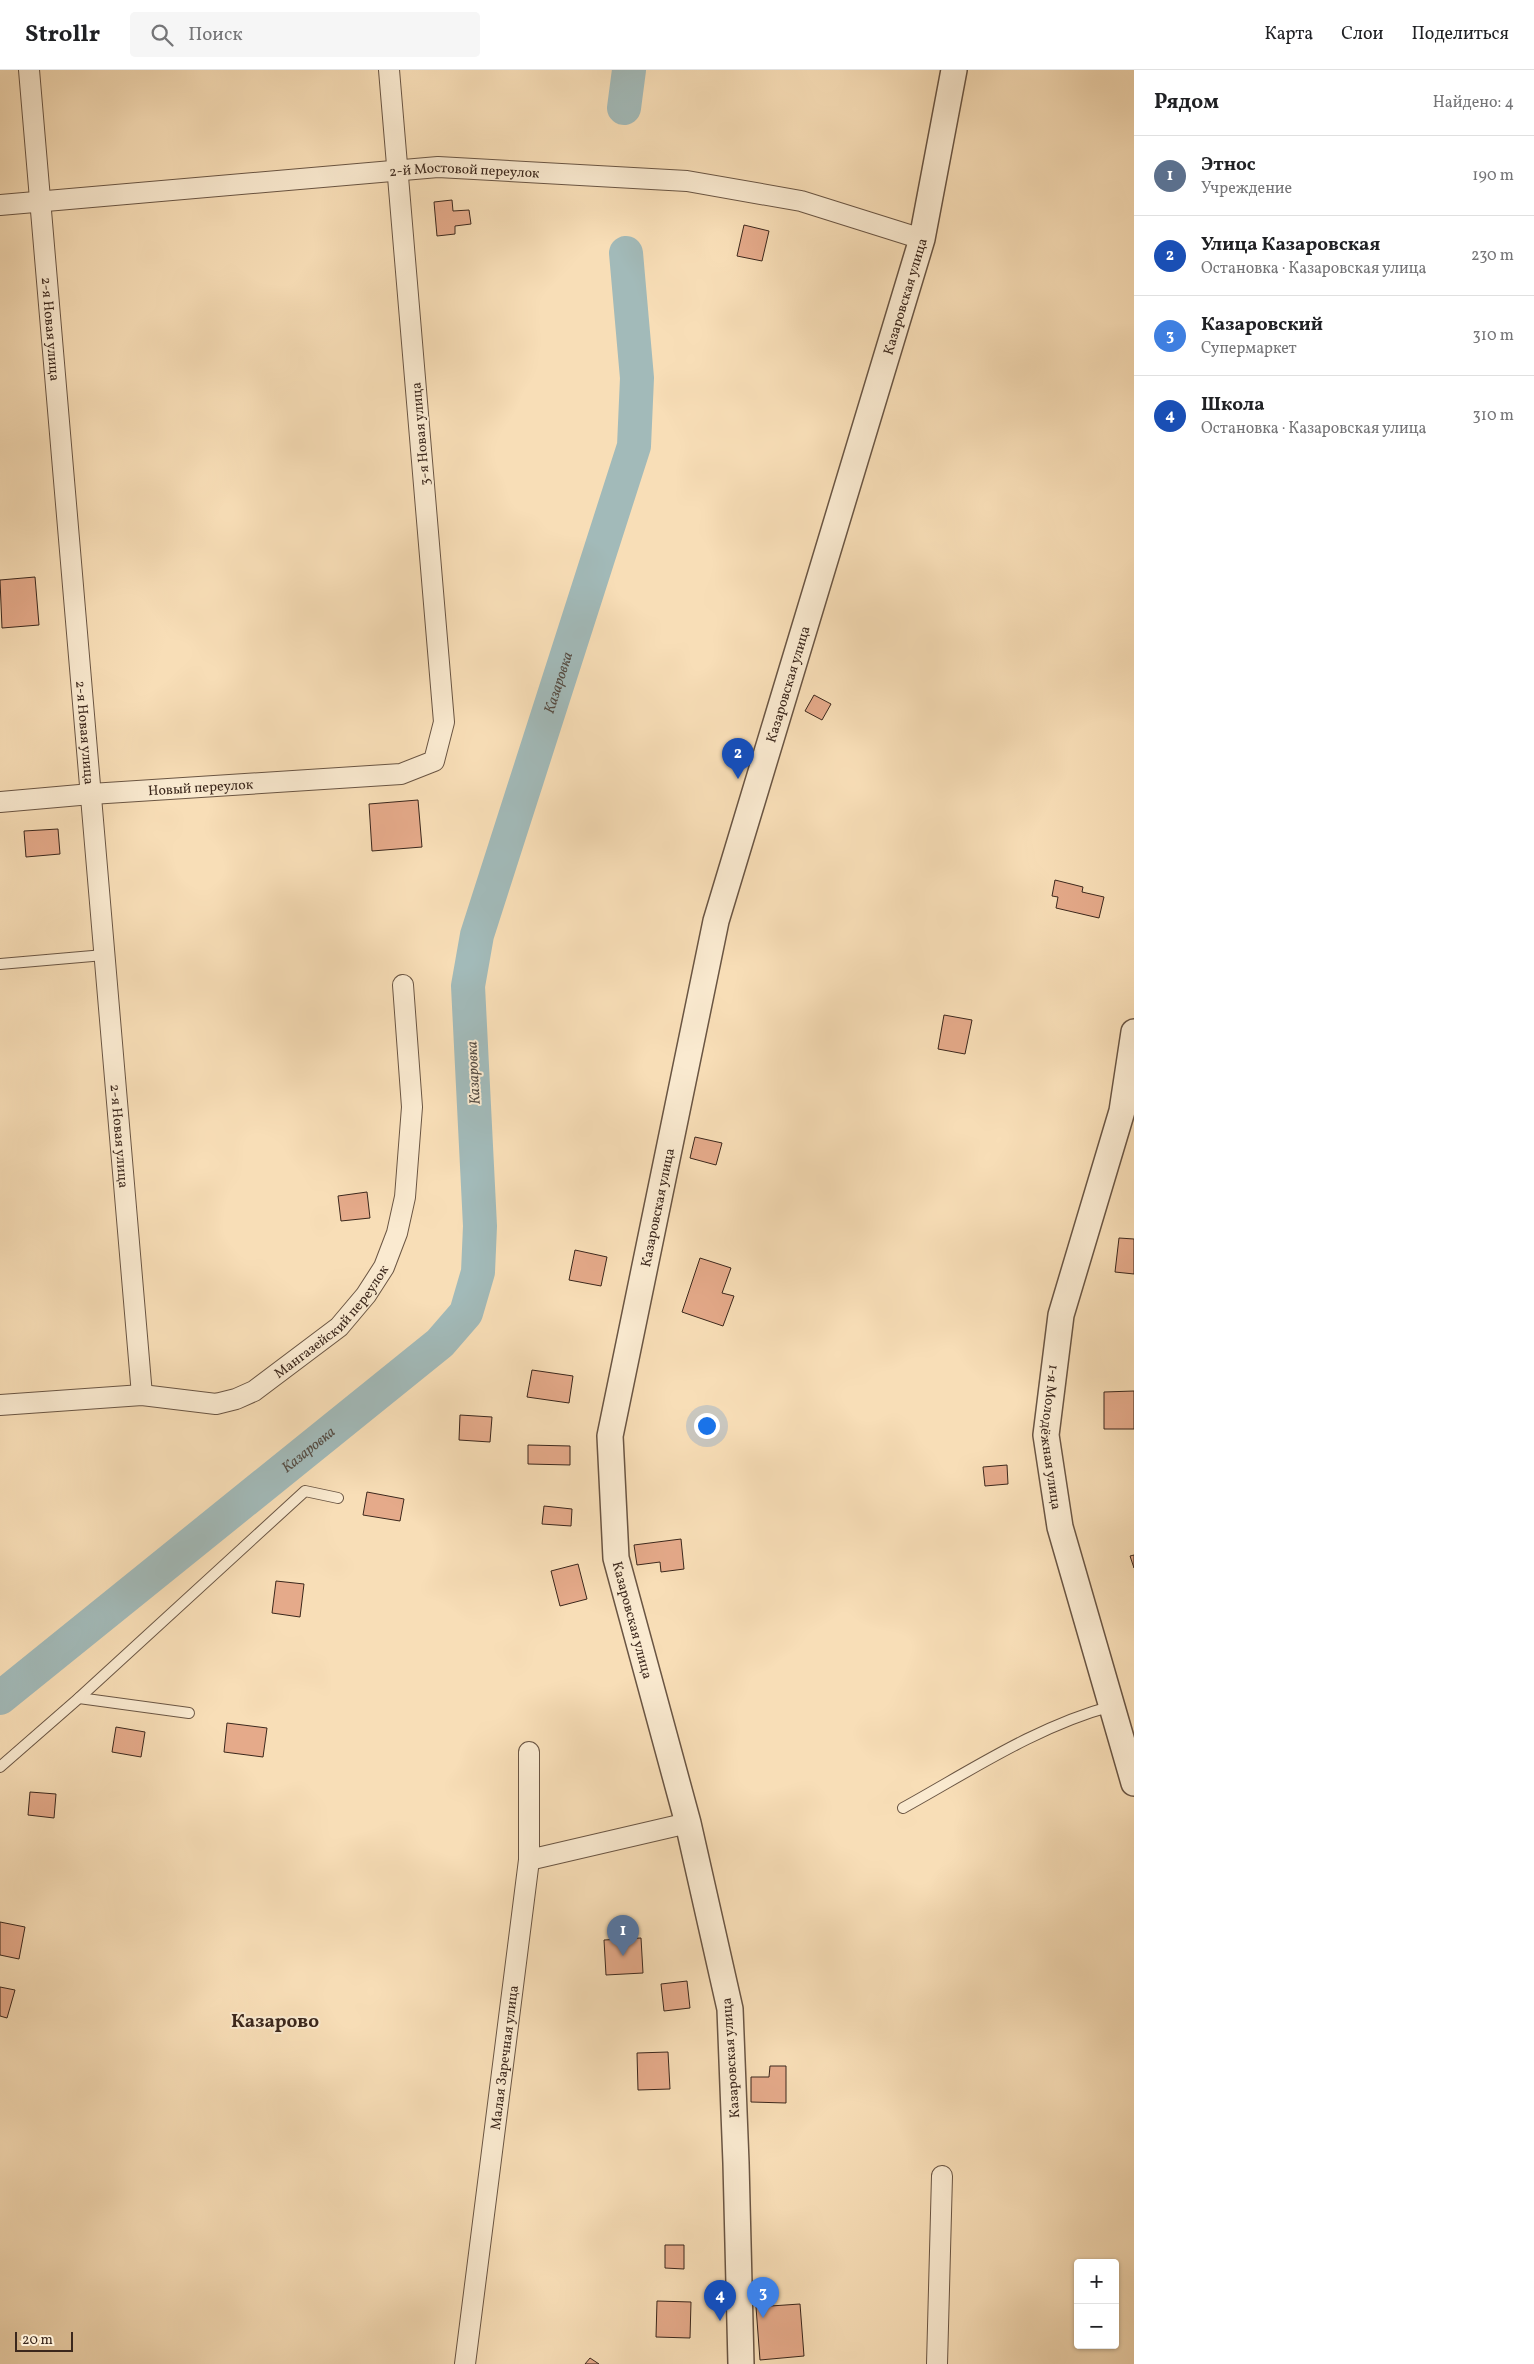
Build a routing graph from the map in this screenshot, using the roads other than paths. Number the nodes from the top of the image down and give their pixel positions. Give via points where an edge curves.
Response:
1 (29, 70) edge
2 (389, 70) edge
3 (954, 70) edge
4 (398, 170) junction
5 (40, 202) junction
6 (0, 205) edge
7 (922, 239) junction
8 (401, 774) joint
9 (91, 794) junction
10 (0, 802) edge
11 (104, 955) junction
12 (0, 964) edge
13 (403, 985) dead end
14 (1134, 1032) edge
15 (1128, 1112) edge
16 (142, 1395) junction
17 (0, 1405) edge
18 (338, 1498) dead end
19 (79, 1698) junction
20 (1112, 1706) junction
21 (189, 1713) dead end
22 (529, 1752) dead end
23 (0, 1767) edge
24 (1134, 1783) edge
25 (903, 1808) dead end
26 (688, 1823) junction
27 (528, 1860) junction
28 (942, 2176) dead end
29 (465, 2364) edge
30 (741, 2364) edge
31 (937, 2364) edge

1 - 5 street, 2-я Новая улица
2 - 4 street, 3-я Новая улица
3 - 7 street, Казаровская улица
4 - 5 street, 2-й Мостовой переулок
4 - 7 street, 2-й Мостовой переулок via 438,167 686,181 801,201
4 - 8 street, 3-я Новая улица via 444,722 434,761
5 - 6 street, 2-й Мостовой переулок
5 - 9 street, 2-я Новая улица
7 - 26 street, Казаровская улица via 716,921 610,1436 616,1558
8 - 9 street, Новый переулок
9 - 10 street, Новый переулок
9 - 11 street, 2-я Новая улица
11 - 12 lane
11 - 16 street, 2-я Новая улица
13 - 16 street, Мангазейский переулок via 412,1106 405,1197 397,1233 384,1267 339,1327 254,1391 216,1404
14 - 15 street, 1-я Молодёжная улица
15 - 20 street, 1-я Молодёжная улица via 1061,1315 1046,1435 1060,1527
16 - 17 street, Мангазейский переулок
18 - 19 lane via 305,1491
19 - 21 lane
19 - 23 lane
20 - 24 street, 1-я Молодёжная улица
20 - 25 lane via 1084,1713 1035,1734
22 - 27 street, Малая Заречная улица
26 - 27 street
26 - 30 street, Казаровская улица via 730,2009
27 - 29 street, Малая Заречная улица
28 - 31 street

